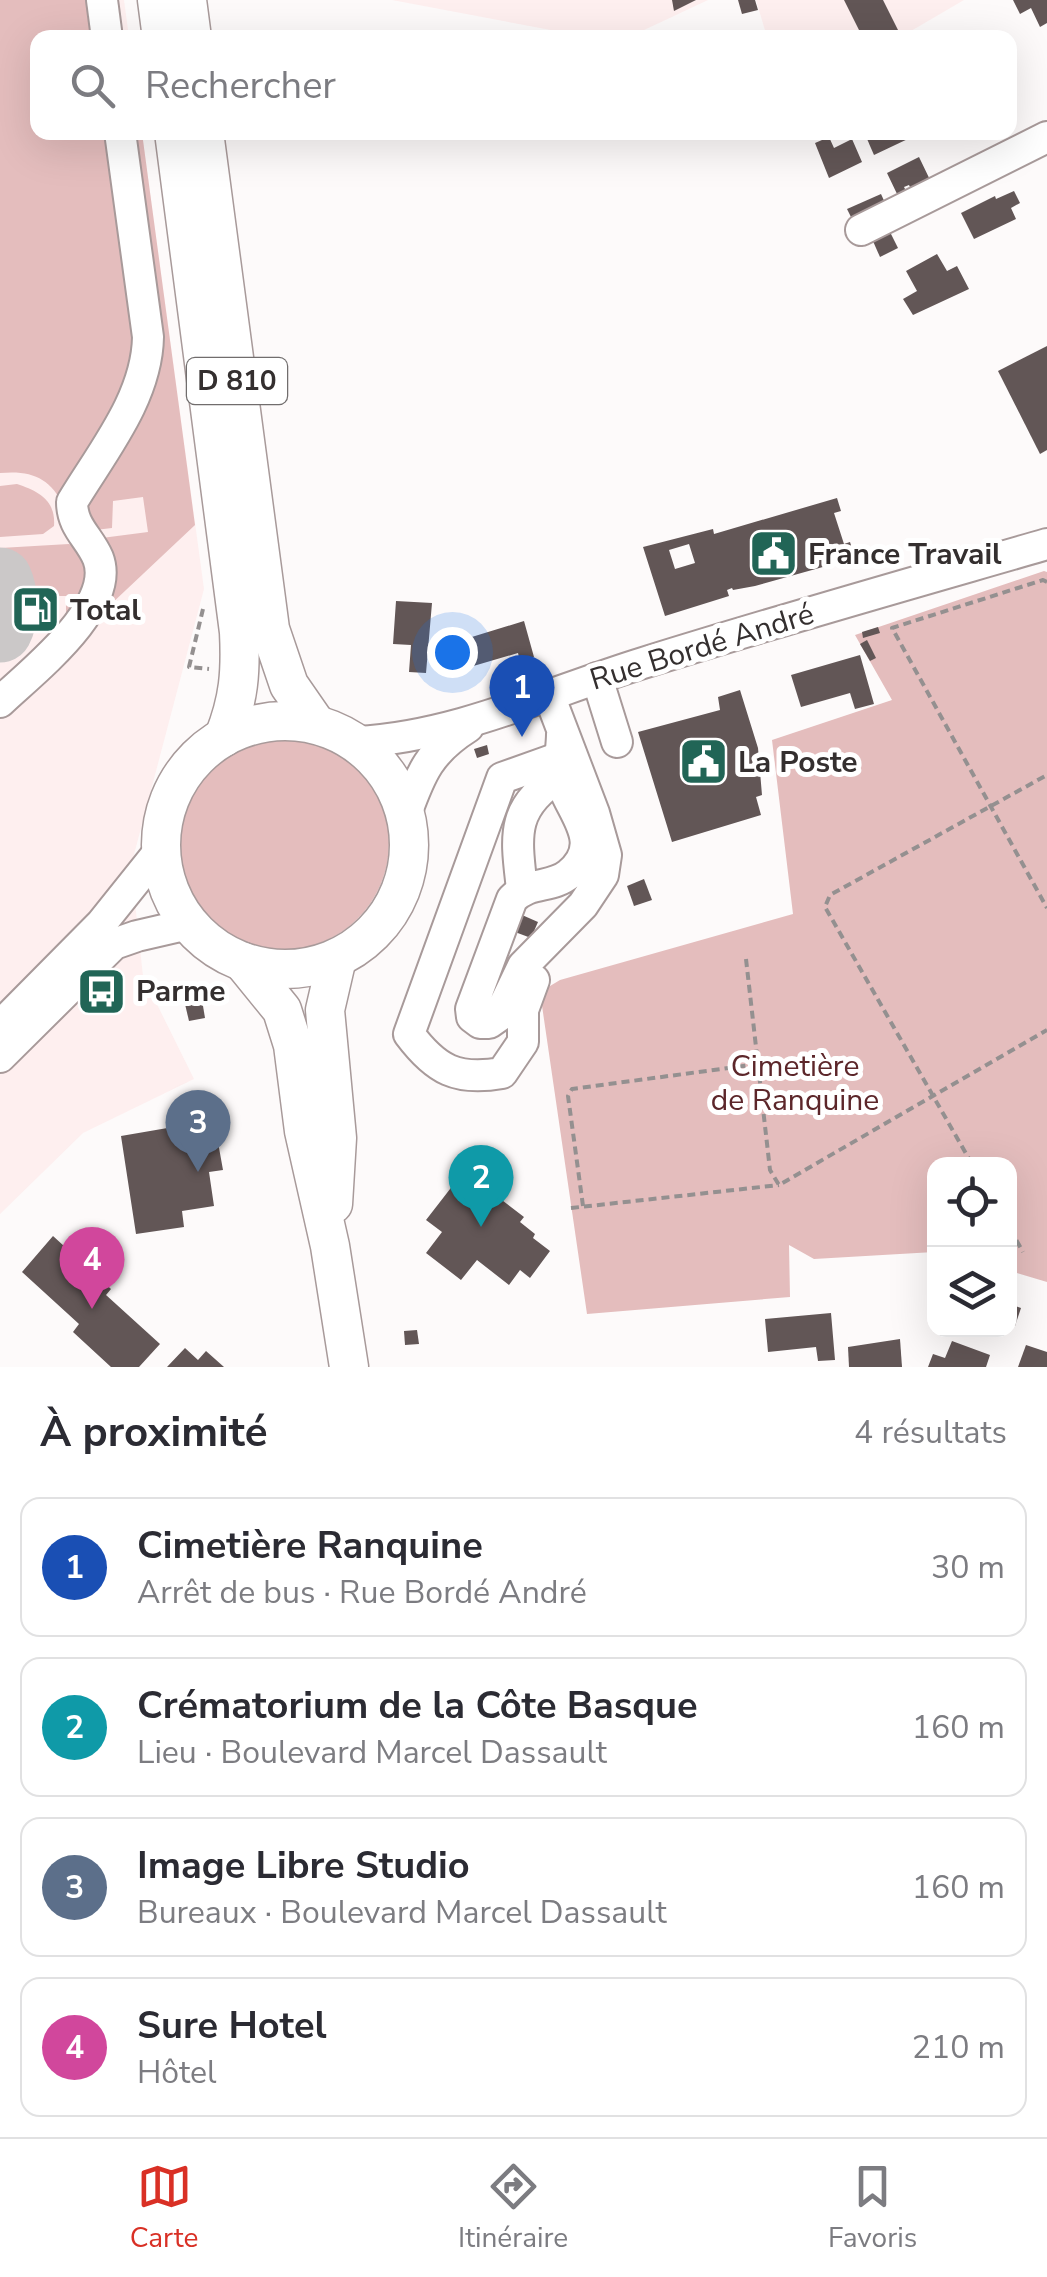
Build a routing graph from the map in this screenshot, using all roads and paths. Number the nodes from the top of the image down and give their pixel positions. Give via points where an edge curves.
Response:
1 (102, 0) edge
2 (157, 0) edge
3 (187, 0) edge
4 (203, 0) edge
5 (107, 30) edge
6 (161, 30) edge
7 (191, 30) edge
8 (207, 30) edge
9 (1047, 137) edge
10 (121, 140) edge
11 (175, 140) edge
12 (205, 140) edge
13 (221, 140) edge
14 (861, 230) dead end
15 (1047, 544) edge
16 (1047, 582) edge
17 (597, 678) junction
18 (550, 695) junction
19 (0, 702) edge
20 (483, 717) junction
21 (316, 724) junction
22 (224, 737) junction
23 (356, 742) junction
24 (618, 742) dead end
25 (561, 756) junction
26 (1047, 775) edge
27 (990, 806) junction
28 (406, 814) junction
29 (161, 849) junction
30 (522, 890) junction
31 (1047, 908) edge
32 (190, 924) junction
33 (563, 924) junction
34 (337, 958) junction
35 (746, 959) dead end
36 (243, 962) junction
37 (0, 1026) edge
38 (1047, 1030) edge
39 (0, 1057) edge
40 (758, 1064) junction
41 (933, 1096) junction
42 (968, 1157) edge
43 (778, 1185) junction
44 (583, 1206) junction
45 (571, 1208) dead end
46 (1017, 1242) edge
47 (330, 1246) junction
48 (1022, 1252) dead end
49 (349, 1367) edge

1 - 5 street
2 - 6 main road
3 - 7 main road
4 - 8 street
9 - 14 street
10 - 19 street via 147,360 129,406 72,502 100,579 71,633
11 - 22 main road, D 810 via 239,632 242,673
12 - 21 main road, D 810 via 270,630 289,685
13 - 21 street via 285,629
15 - 17 street, Rue Bordé André
16 - 27 path via 892,628
17 - 18 street, Rue Bordé André
17 - 24 street
18 - 20 street, Rue Bordé André
18 - 25 street
20 - 23 street, Rue Bordé André
20 - 28 street via 441,744
21 - 22 main road via 284,720
21 - 23 main road
22 - 29 main road via 177,784 164,815
23 - 28 main road via 388,774
25 - 30 street via 525,807 517,849
25 - 30 street via 584,851 564,878
25 - 33 street via 594,813 606,855 603,875
25 - 33 street via 502,778 409,1034 424,1054 461,1075 502,1073 523,1042 522,1010
26 - 27 path
27 - 31 path
27 - 41 path via 830,896 825,908
28 - 34 main road via 410,854 400,893 378,928
29 - 32 main road via 174,901
29 - 37 street via 101,924
30 - 33 street via 512,899 472,1017 489,1024 499,1016 523,966
32 - 36 main road
32 - 39 street via 114,944
34 - 36 main road via 278,970
34 - 47 main road via 325,1010 337,1138
35 - 40 path
36 - 47 main road via 282,1010 293,1045
38 - 41 path
40 - 43 path via 770,1170
40 - 44 path via 572,1089
41 - 42 path
41 - 43 path
43 - 44 path
44 - 45 path
46 - 48 path
47 - 49 main road

